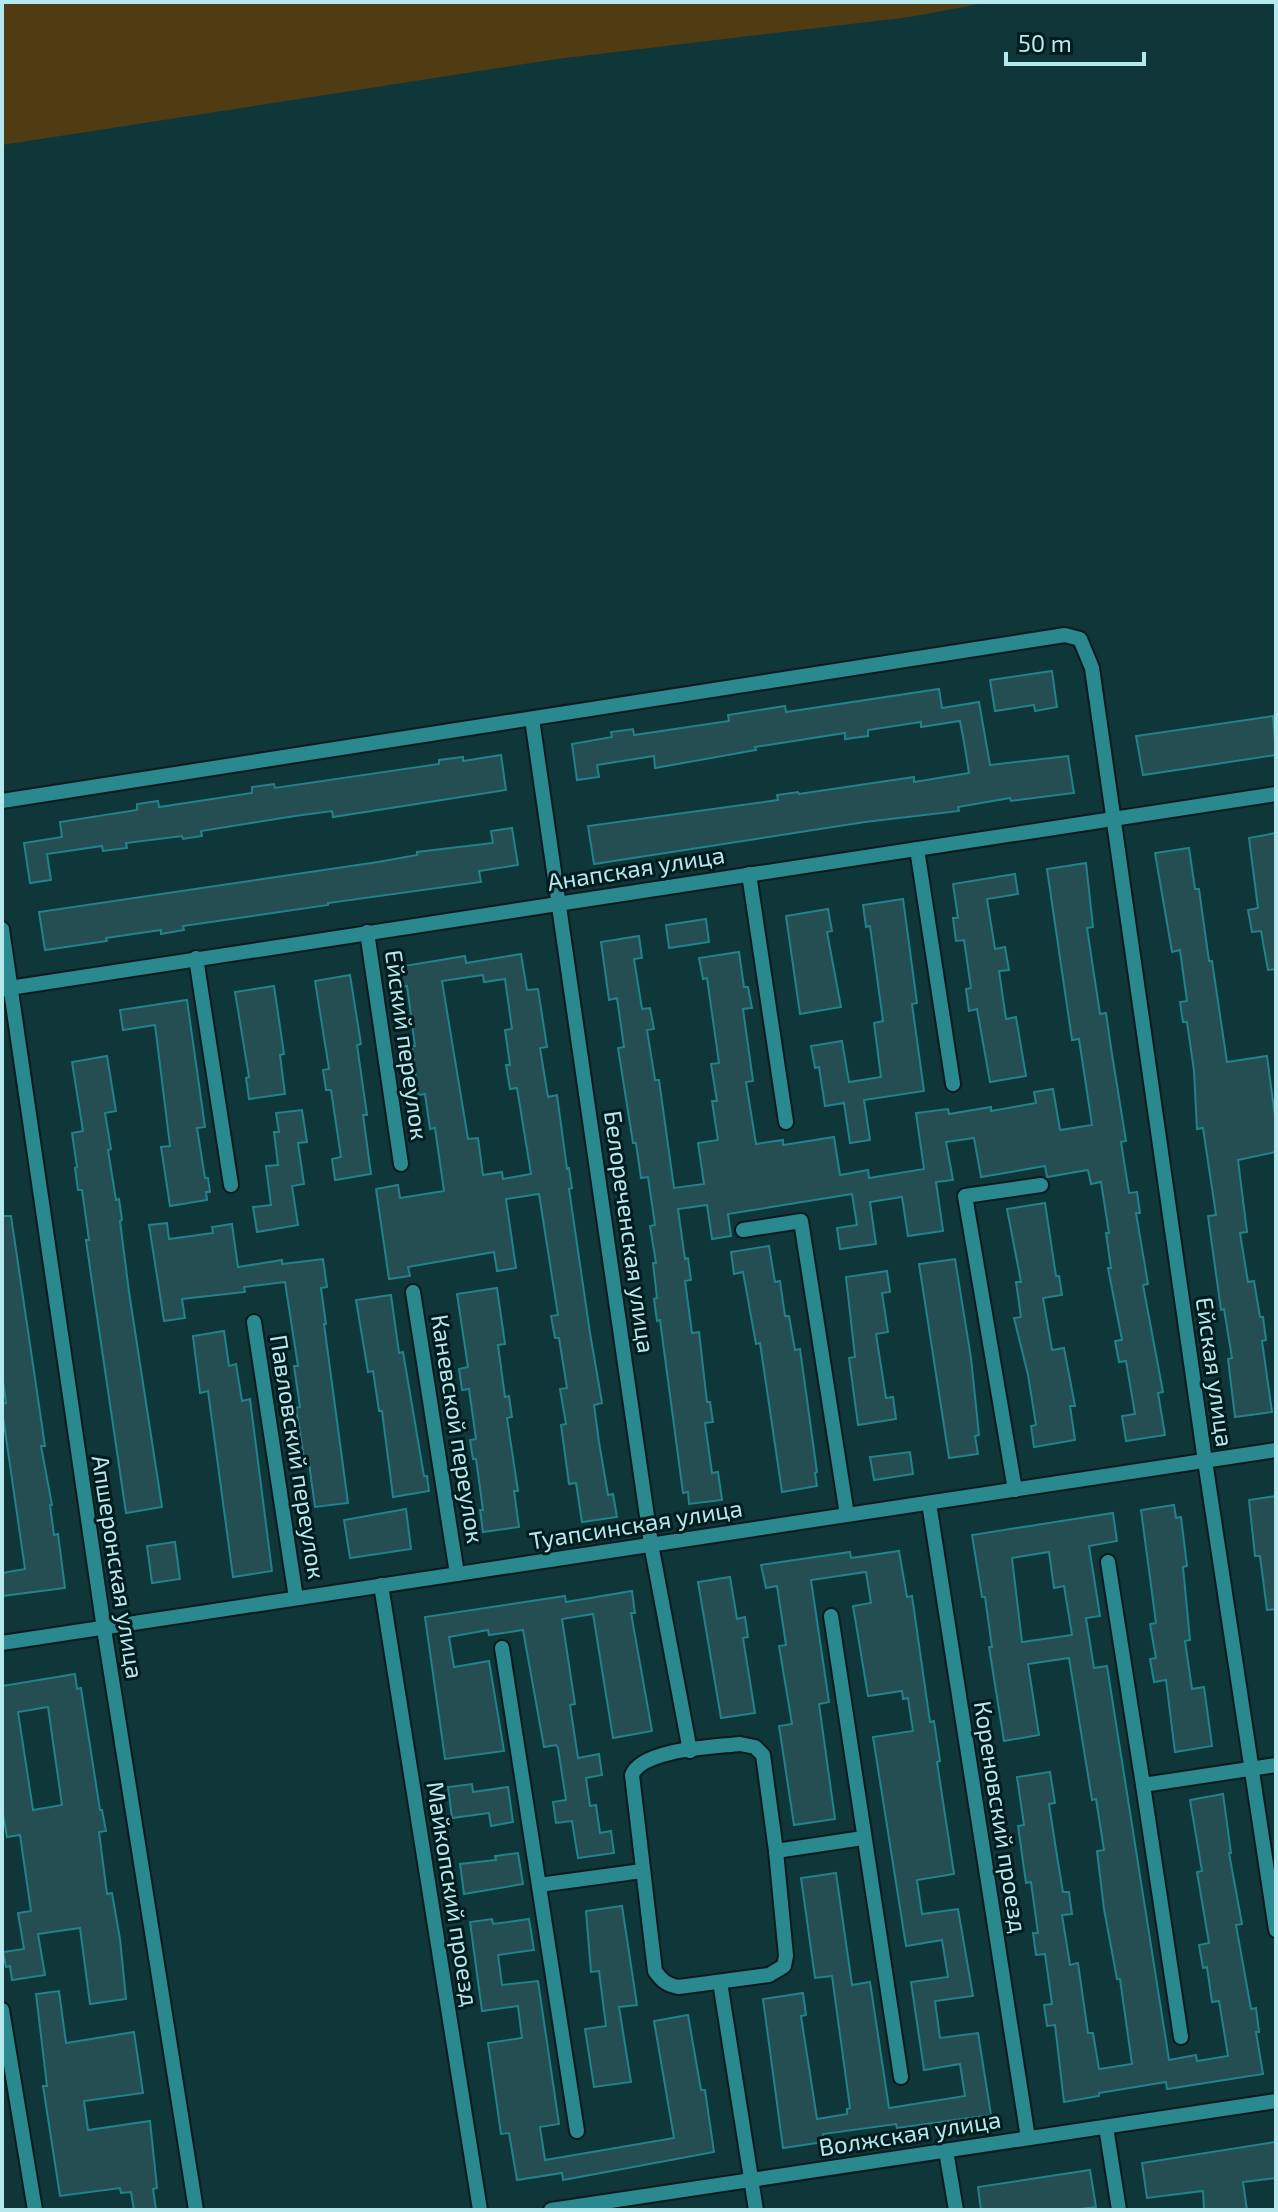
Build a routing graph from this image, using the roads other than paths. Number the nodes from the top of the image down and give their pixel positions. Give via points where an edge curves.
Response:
1 (532, 719) junction
2 (1276, 794) edge
3 (2, 801) edge
4 (1113, 820) junction
5 (917, 849) junction
6 (749, 874) junction
7 (560, 903) junction
8 (2, 929) edge
9 (367, 932) junction
10 (196, 958) junction
11 (6, 988) edge
12 (953, 1084) dead end
13 (786, 1122) dead end
14 (401, 1164) dead end
15 (231, 1185) dead end
16 (1041, 1185) dead end
17 (743, 1230) dead end
18 (413, 1292) dead end
19 (254, 1322) dead end
20 (1276, 1450) edge
21 (1205, 1461) junction
22 (1015, 1490) junction
23 (929, 1503) junction
24 (847, 1515) junction
25 (651, 1544) junction
26 (1108, 1562) dead end
27 (457, 1574) junction
28 (381, 1585) junction
29 (296, 1598) junction
30 (831, 1616) dead end
31 (104, 1629) junction
32 (2, 1643) edge
33 (502, 1648) dead end
34 (690, 1751) junction
35 (1276, 1765) edge
36 (1250, 1769) junction
37 (1143, 1785) junction
38 (863, 1838) junction
39 (776, 1851) junction
40 (642, 1871) junction
41 (539, 1885) junction
42 (1276, 1930) edge
43 (720, 1982) junction
44 (2, 2010) edge
45 (1181, 2037) dead end
46 (901, 2077) dead end
47 (1276, 2101) edge
48 (1106, 2127) junction
49 (577, 2131) dead end
50 (1028, 2138) junction
51 (946, 2151) junction
52 (751, 2180) junction
53 (558, 2209) edge
54 (35, 2210) edge
55 (196, 2210) edge
56 (480, 2210) edge
57 (756, 2210) edge
58 (956, 2210) edge
59 (1119, 2210) edge

1 - 3 street
1 - 4 street, Ейская улица via 1065,635 1080,639 1092,668
1 - 7 street, Белореченская улица
2 - 4 street, Анапская улица
4 - 5 street, Анапская улица
4 - 21 street, Ейская улица
5 - 6 street, Анапская улица
5 - 12 street
6 - 7 street, Анапская улица
6 - 13 street
7 - 9 street, Анапская улица
7 - 25 street, Белореченская улица
8 - 11 street, Апшеронская улица
9 - 10 street, Анапская улица
9 - 14 street, Ейский переулок
10 - 11 street, Анапская улица
10 - 15 street
11 - 31 street, Апшеронская улица
16 - 22 street via 965,1196
17 - 24 street via 801,1221
18 - 27 street, Каневской переулок
19 - 29 street, Павловский переулок
20 - 21 street, Туапсинская улица
21 - 22 street, Туапсинская улица
21 - 36 street, Ейская улица
22 - 23 street, Туапсинская улица
23 - 24 street, Туапсинская улица
23 - 50 street, Кореновский проезд
24 - 25 street, Туапсинская улица
25 - 27 street, Туапсинская улица
25 - 34 street, Белореченская улица
26 - 37 street
27 - 28 street, Туапсинская улица
28 - 29 street, Туапсинская улица
28 - 56 street, Майкопский проезд
29 - 31 street, Туапсинская улица
30 - 38 street
31 - 32 street, Туапсинская улица
31 - 55 street, Апшеронская улица
33 - 41 street
34 - 39 street via 740,1744 763,1755
34 - 40 street via 647,1759 634,1769
35 - 36 street
36 - 37 street
36 - 42 street, Ейская улица
37 - 45 street
38 - 39 street
38 - 46 street
39 - 43 street via 784,1966 769,1975
40 - 41 street
40 - 43 street via 655,1971 662,1981 679,1987
41 - 49 street
43 - 52 street
44 - 54 street
47 - 48 street, Волжская улица
48 - 50 street, Волжская улица
48 - 59 street
50 - 51 street, Волжская улица
51 - 52 street, Волжская улица
51 - 58 street
52 - 53 street, Волжская улица
52 - 57 street

